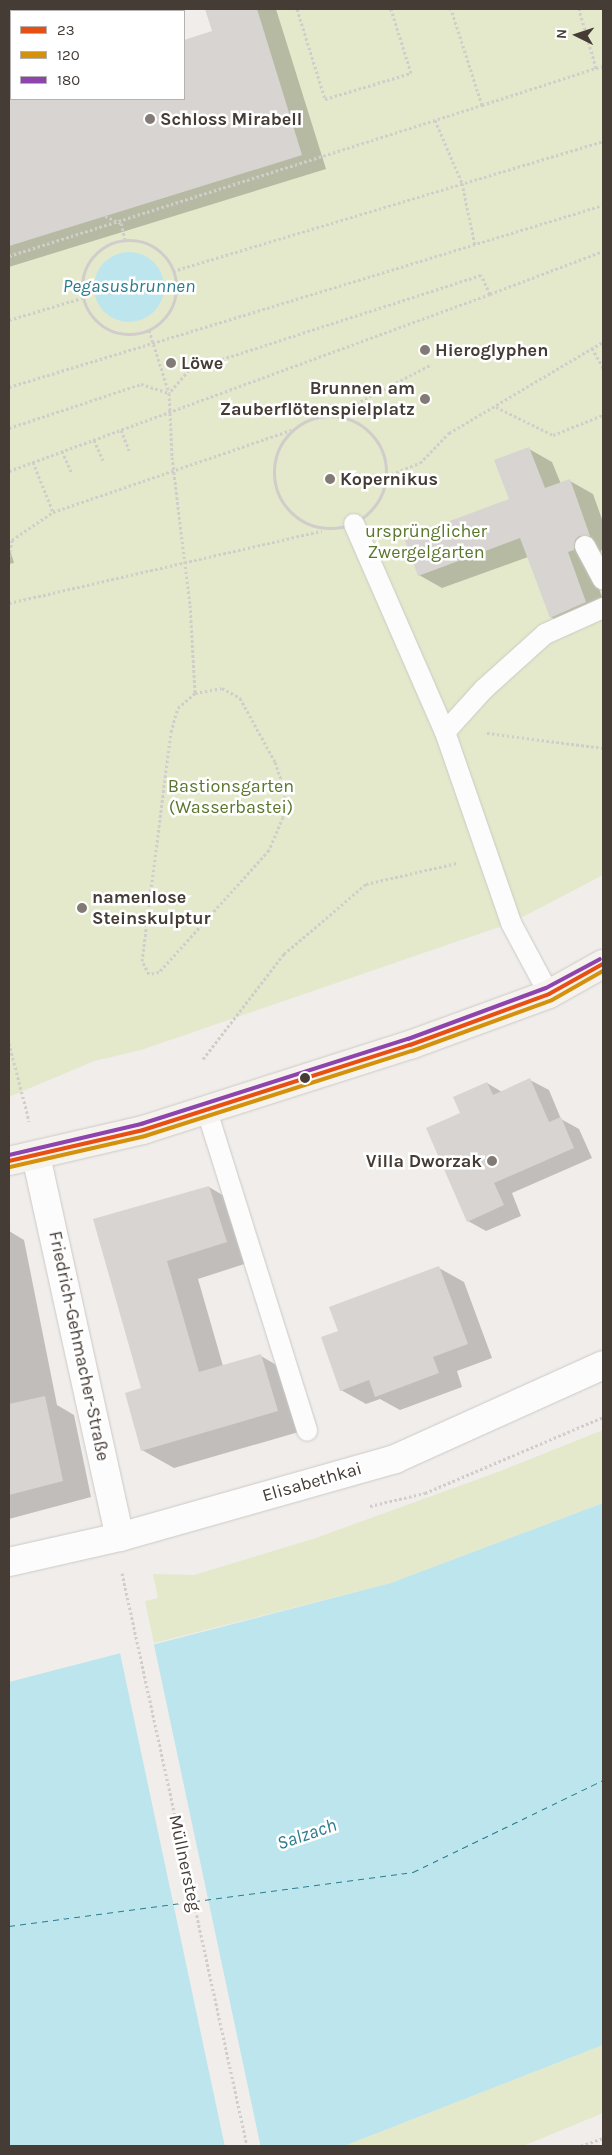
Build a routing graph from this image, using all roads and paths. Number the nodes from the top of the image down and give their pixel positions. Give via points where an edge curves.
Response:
1 (297, 9) edge
2 (391, 9) edge
3 (451, 9) edge
4 (579, 9) edge
5 (603, 66) edge
6 (596, 68) junction
7 (482, 105) junction
8 (435, 120) junction
9 (603, 141) edge
10 (462, 183) junction
11 (603, 205) edge
12 (104, 216) dead end
13 (120, 223) junction
14 (125, 239) junction
15 (475, 246) junction
16 (603, 251) edge
17 (9, 256) edge
18 (173, 271) junction
19 (490, 294) junction
20 (82, 298) junction
21 (9, 320) edge
22 (148, 330) junction
23 (152, 342) junction
24 (603, 342) edge
25 (592, 348) junction
26 (432, 364) dead end
27 (603, 368) edge
28 (9, 387) edge
29 (170, 393) junction
30 (495, 407) junction
31 (168, 412) junction
32 (333, 416) junction
33 (603, 416) edge
34 (9, 428) edge
35 (121, 430) junction
36 (292, 430) junction
37 (94, 440) junction
38 (129, 450) dead end
39 (62, 451) junction
40 (102, 460) dead end
41 (33, 462) junction
42 (9, 471) edge
43 (72, 473) dead end
44 (386, 476) junction
45 (53, 512) junction
46 (354, 524) junction
47 (330, 530) junction
48 (585, 546) dead end
49 (9, 557) edge
50 (603, 580) edge
51 (9, 603) edge
52 (603, 608) edge
53 (195, 693) junction
54 (445, 732) junction
55 (603, 748) edge
56 (489, 855) junction
57 (603, 964) edge
58 (549, 994) junction
59 (9, 1043) edge
60 (203, 1059) dead end
61 (26, 1105) dead end
62 (208, 1111) junction
63 (36, 1156) junction
64 (9, 1160) edge
65 (603, 1365) edge
66 (308, 1431) dead end
67 (120, 1537) junction
68 (9, 1562) edge
69 (123, 1580) dead end
70 (603, 2138) edge
71 (247, 2146) edge
72 (581, 2146) edge

1 - 2 path via 325,99 411,73
3 - 7 path
4 - 6 path
5 - 6 path
6 - 7 path
7 - 8 path
8 - 10 path
8 - 13 path
9 - 10 path
10 - 15 path
10 - 18 path
11 - 15 path
12 - 13 path
13 - 14 path
13 - 17 path
14 - 18 path via 154,247 166,257
14 - 20 path via 112,242 91,259 84,270
15 - 23 path
16 - 19 path
18 - 22 path via 175,298 164,317
19 - 29 path via 481,275 189,370
19 - 31 path
20 - 21 path
20 - 22 path via 88,311 108,330 128,334
22 - 23 path
23 - 28 path
23 - 29 path
24 - 25 path
25 - 27 path
25 - 30 path
26 - 32 path
29 - 31 path
29 - 34 path via 141,384
30 - 33 path via 553,435
30 - 44 path via 449,433 420,463
31 - 35 path
31 - 53 path, bridge via 190,605
32 - 36 path via 311,419
32 - 44 path via 355,421 373,435 384,454
35 - 37 path
35 - 38 path
36 - 45 path
36 - 47 path via 277,452 274,479 283,505 303,523
37 - 39 path
37 - 40 path
39 - 41 path
39 - 43 path
41 - 42 path
41 - 45 path
44 - 46 path via 377,505
45 - 49 path via 12,540
46 - 47 path
46 - 54 lane
47 - 51 path
48 - 50 lane
52 - 54 lane via 545,634 484,689
53 - 53 path via 222,688 240,698 275,762 285,791 284,816 269,850 159,972 149,974 142,962 171,732 178,708
54 - 55 path via 503,733
54 - 56 lane
56 - 58 lane via 510,923
56 - 60 path via 366,884 284,954
57 - 58 main road
58 - 62 main road via 410,1045
59 - 61 path
62 - 63 main road
62 - 66 lane
63 - 64 main road
63 - 67 street, Friedrich-Gehmacher-Straße
65 - 67 street, Elisabethkai via 395,1459
67 - 68 street, Elisabethkai
69 - 71 path, Müllnersteg
70 - 72 path

